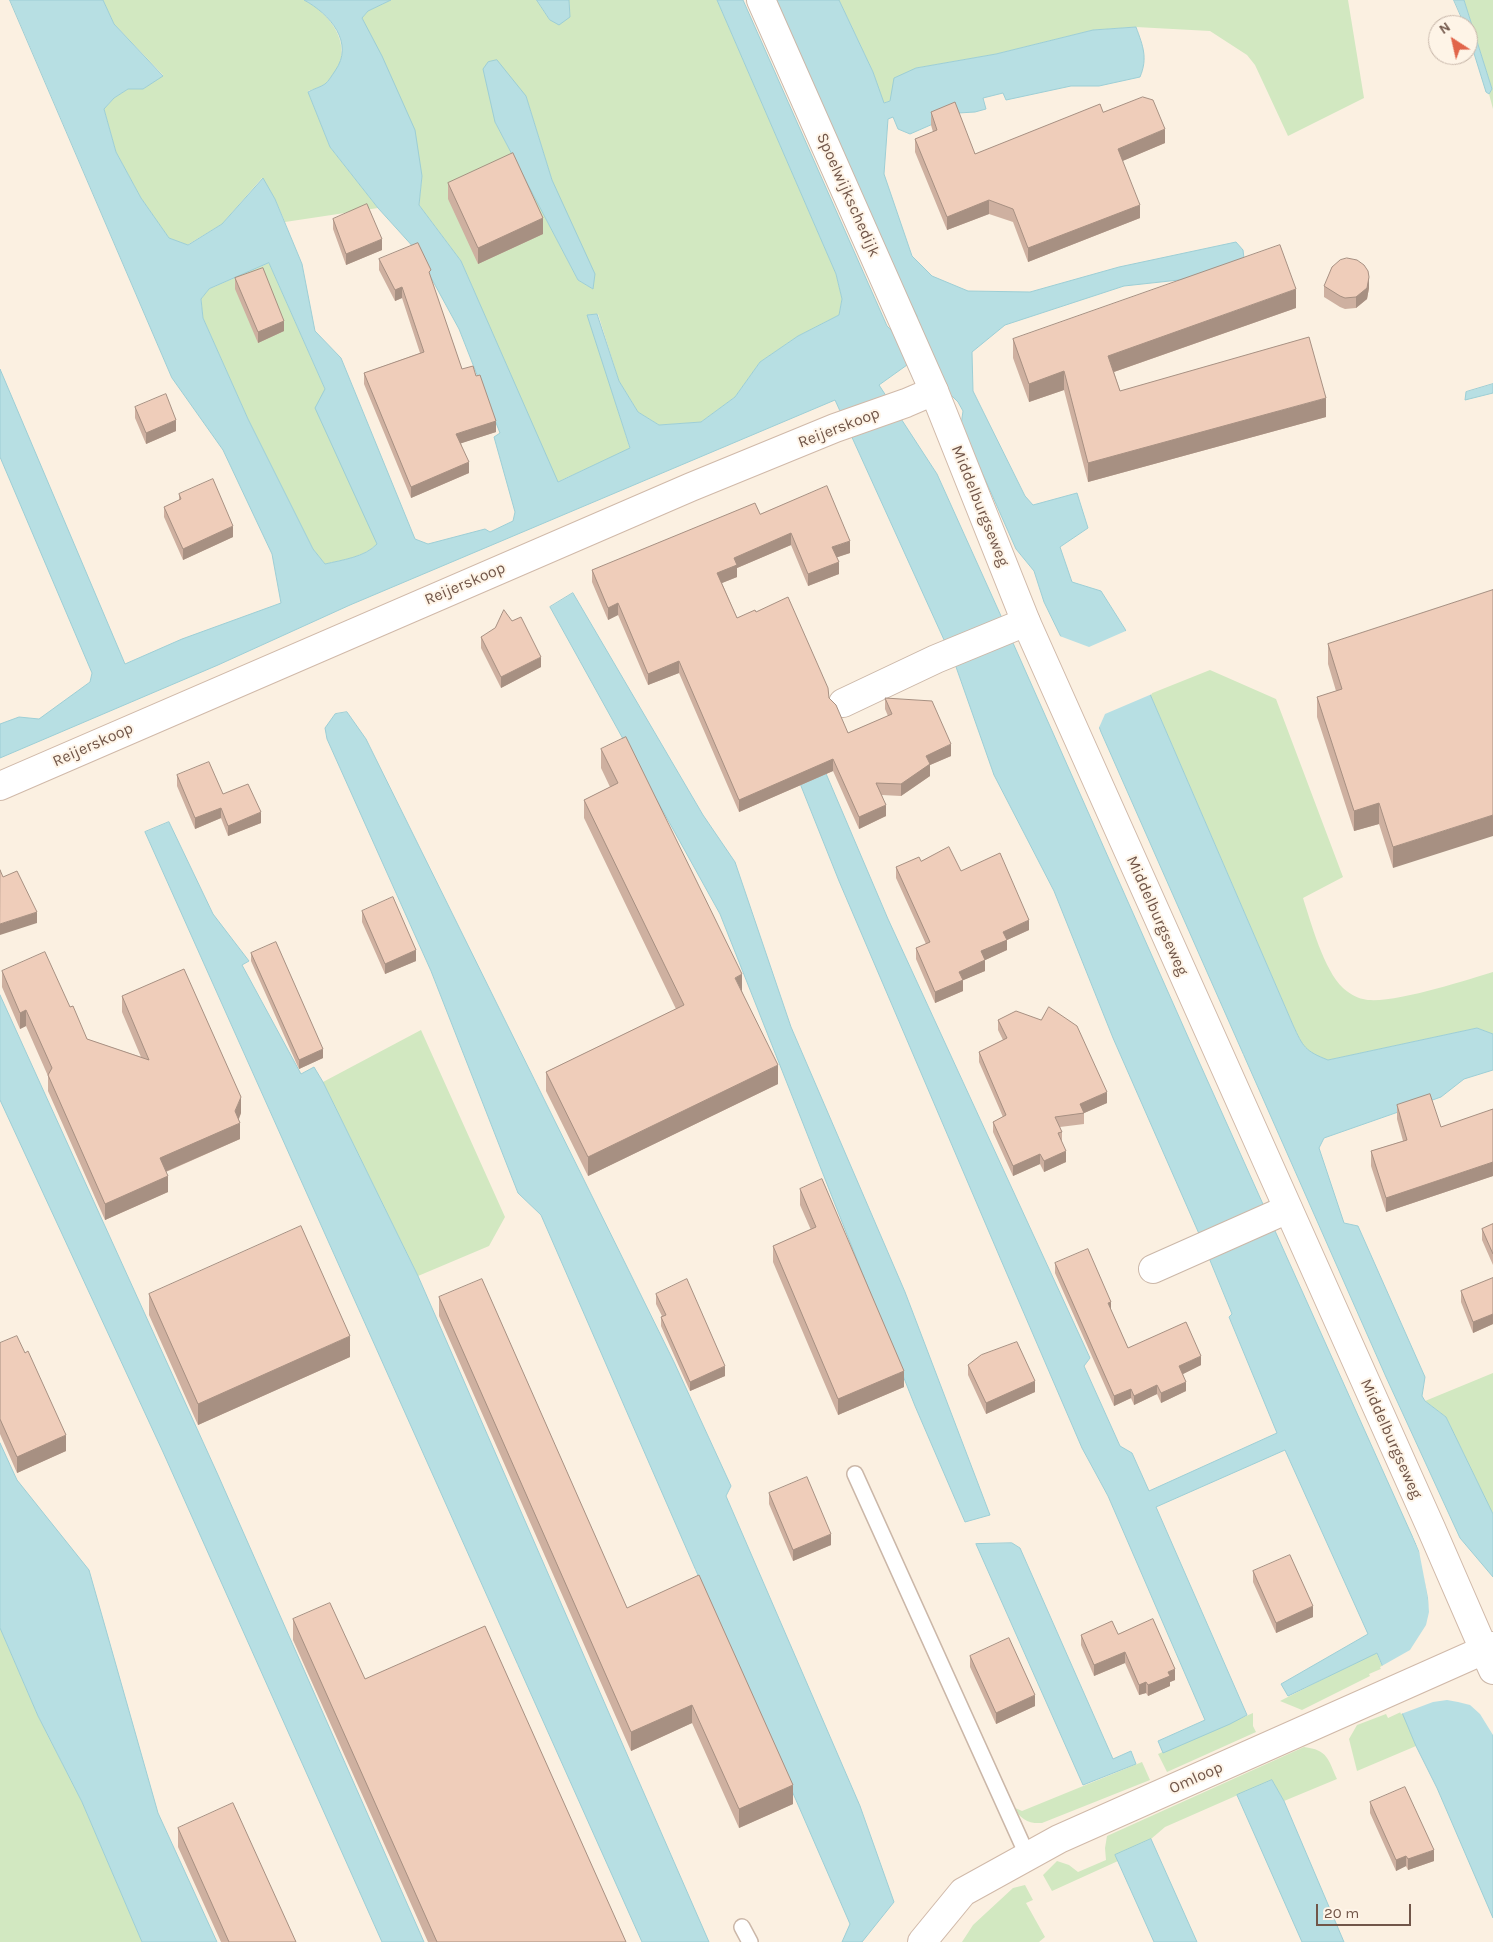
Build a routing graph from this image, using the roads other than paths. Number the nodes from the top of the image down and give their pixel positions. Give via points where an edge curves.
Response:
1 (761, 0) edge
2 (934, 391) junction
3 (1018, 625) junction
4 (843, 703) dead end
5 (0, 786) edge
6 (1288, 1209) junction
7 (1153, 1269) dead end
8 (855, 1474) dead end
9 (1484, 1656) edge
10 (1028, 1857) junction
11 (742, 1927) dead end
12 (750, 1942) edge
13 (922, 1942) edge

1 - 2 street, Spoelwijkschedijk
2 - 3 street, Middelburgseweg
2 - 5 street, Reijerskoop via 835,428 481,577
3 - 4 street
3 - 6 street, Middelburgseweg
6 - 7 street
6 - 9 street, Middelburgseweg
8 - 10 lane
9 - 10 street, Omloop via 1378,1697 1059,1840
10 - 13 street, Omloop via 963,1892
11 - 12 lane

